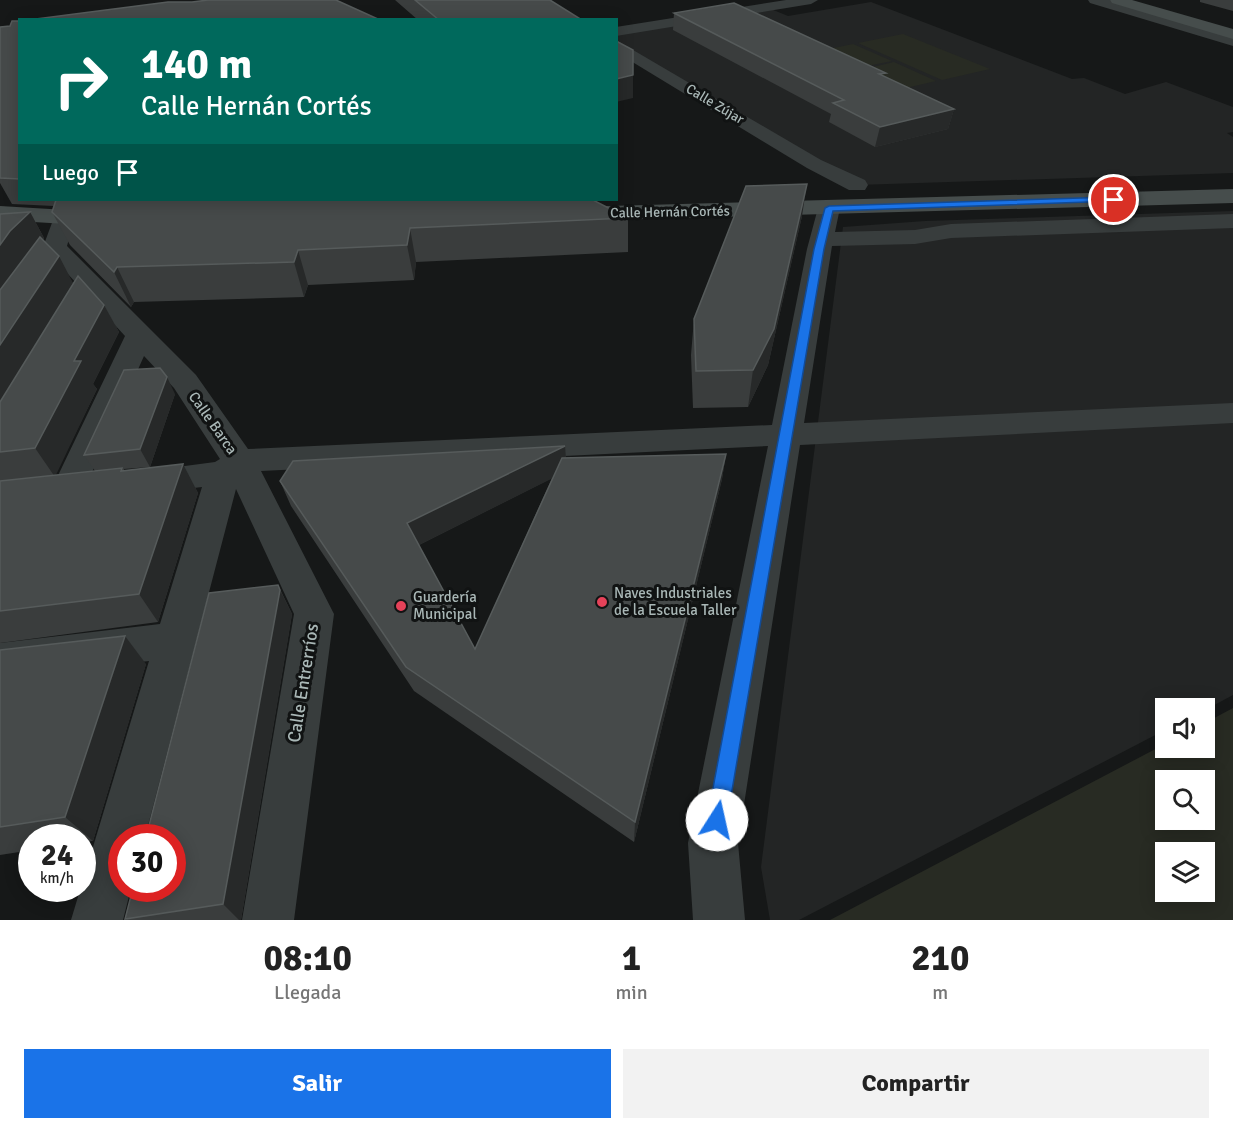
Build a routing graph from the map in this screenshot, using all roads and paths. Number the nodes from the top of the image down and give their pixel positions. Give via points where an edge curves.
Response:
1 (711, 0) edge
2 (811, 0) edge
3 (1095, 0) edge
4 (1117, 0) edge
5 (1139, 0) edge
6 (736, 12) junction
7 (1233, 27) edge
8 (618, 32) edge
9 (1233, 34) edge
10 (1233, 41) edge
11 (618, 46) edge
12 (814, 164) junction
13 (880, 185) dead end
14 (1233, 196) edge
15 (829, 205) junction
16 (0, 213) edge
17 (550, 214) edge
18 (123, 220) edge
19 (1233, 221) edge
20 (0, 232) edge
21 (54, 239) junction
22 (139, 336) junction
23 (1233, 413) edge
24 (788, 435) junction
25 (231, 467) junction
26 (68, 490) junction
27 (34, 494) edge
28 (176, 640) junction
29 (0, 661) edge
30 (96, 920) edge
31 (268, 920) edge
32 (719, 920) edge

1 - 6 street
2 - 6 street
3 - 10 street
4 - 9 street
5 - 7 street
6 - 8 street
11 - 12 street, Calle Zújar
12 - 15 street, Calle Zújar
12 - 15 street
13 - 15 street, Calle Hernán Cortés
14 - 15 street, Calle Hernán Cortés
15 - 17 street, Calle Hernán Cortés
15 - 19 street, Calle Hernán Cortés via 915,237 951,231
15 - 24 street
16 - 21 street
18 - 21 street
20 - 21 street
21 - 22 street, Calle Barca via 82,294
22 - 25 street, Calle Barca via 185,382
22 - 26 street
23 - 24 street
24 - 25 street via 576,443
24 - 32 street via 713,843
25 - 26 street, Calle Barca
25 - 28 street
25 - 31 street, Calle Entrerríos via 314,614
26 - 27 street, Calle Barca
28 - 29 street
28 - 30 street

